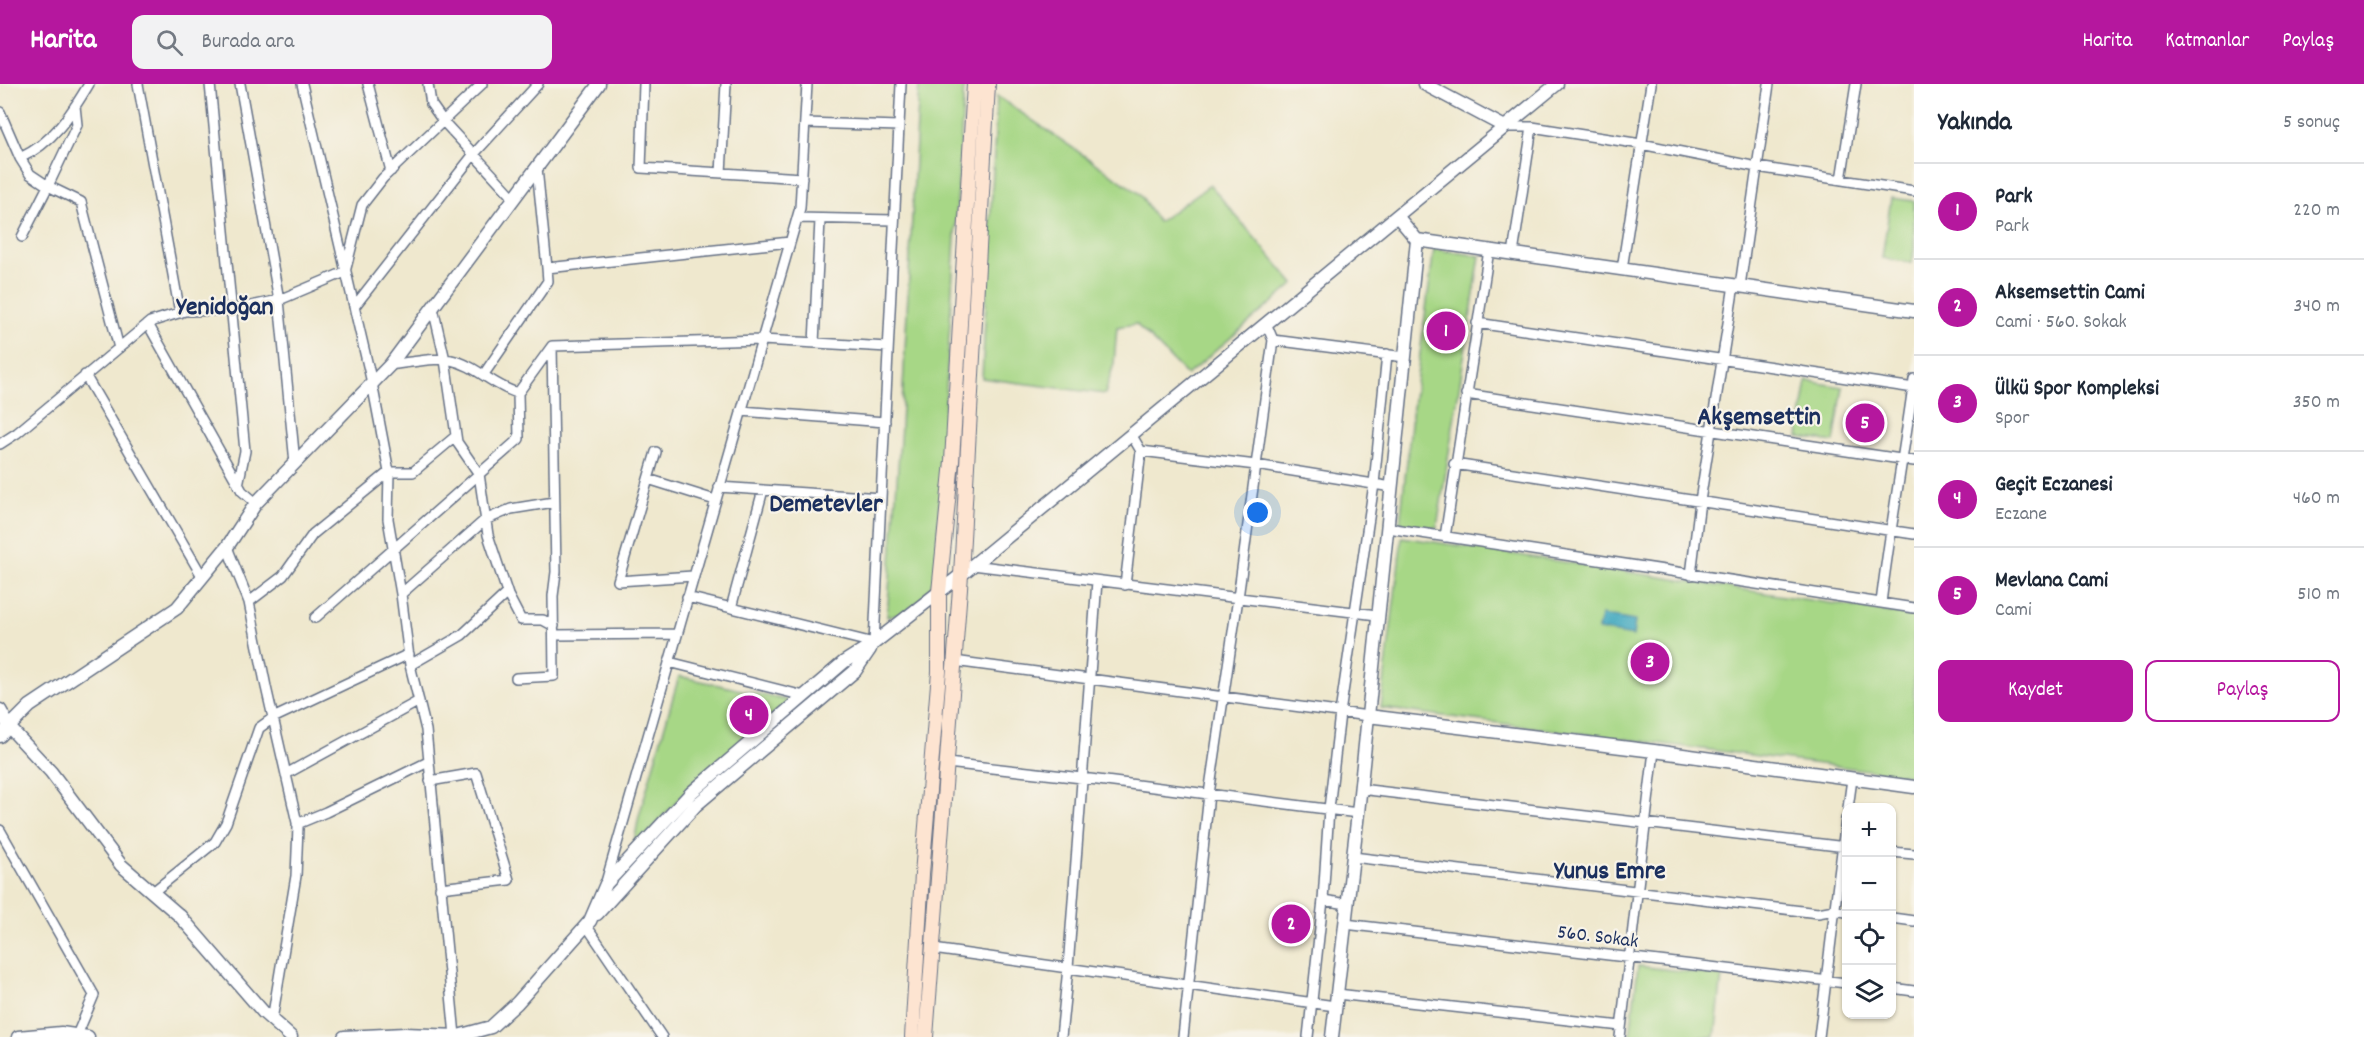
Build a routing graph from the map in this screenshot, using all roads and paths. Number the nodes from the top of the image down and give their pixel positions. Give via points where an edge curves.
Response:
1 (89, 84) edge
2 (138, 84) edge
3 (210, 84) edge
4 (240, 84) edge
5 (302, 84) edge
6 (368, 84) edge
7 (428, 84) edge
8 (482, 84) edge
9 (538, 84) edge
10 (599, 84) edge
11 (644, 84) edge
12 (726, 84) edge
13 (807, 84) edge
14 (901, 84) edge
15 (974, 84) edge
16 (988, 84) edge
17 (1424, 84) edge
18 (1557, 84) edge
19 (1651, 84) edge
20 (1769, 84) edge
21 (1856, 84) edge
22 (75, 106) junction
23 (0, 112) edge
24 (443, 121) junction
25 (805, 123) junction
26 (898, 126) junction
27 (1505, 127) junction
28 (1532, 127) junction
29 (1641, 144) junction
30 (474, 154) junction
31 (20, 158) junction
32 (1757, 167) junction
33 (537, 168) junction
34 (391, 171) junction
35 (721, 173) junction
36 (802, 178) junction
37 (1841, 180) junction
38 (48, 186) junction
39 (1914, 191) edge
40 (514, 198) junction
41 (1397, 216) junction
42 (797, 218) junction
43 (820, 220) junction
44 (894, 220) junction
45 (21, 237) dead end
46 (1418, 240) junction
47 (790, 242) junction
48 (1489, 250) junction
49 (1513, 254) junction
50 (547, 268) junction
51 (1622, 269) junction
52 (345, 272) junction
53 (1737, 286) junction
54 (279, 300) junction
55 (354, 307) junction
56 (433, 308) junction
57 (232, 310) junction
58 (1914, 311) edge
59 (180, 313) junction
60 (1478, 323) junction
61 (148, 324) junction
62 (1266, 324) junction
63 (762, 340) junction
64 (1273, 340) junction
65 (814, 343) junction
66 (552, 346) junction
67 (888, 347) junction
68 (119, 348) junction
69 (1387, 354) junction
70 (1405, 357) junction
71 (445, 360) junction
72 (1722, 360) junction
73 (390, 365) junction
74 (484, 374) junction
75 (85, 375) junction
76 (372, 383) junction
77 (1914, 385) edge
78 (518, 393) junction
79 (1466, 394) junction
80 (741, 411) junction
81 (885, 422) junction
82 (1711, 432) junction
83 (1131, 434) junction
84 (456, 436) junction
85 (0, 444) edge
86 (1141, 451) junction
87 (656, 452) dead end
88 (1903, 460) junction
89 (1914, 461) edge
90 (295, 463) junction
91 (1454, 464) junction
92 (1256, 465) junction
93 (389, 472) junction
94 (479, 474) junction
95 (648, 479) junction
96 (1374, 484) junction
97 (238, 485) junction
98 (719, 487) junction
99 (1392, 487) junction
100 (763, 490) junction
101 (881, 498) junction
102 (715, 500) junction
103 (1700, 501) junction
104 (554, 502) junction
105 (256, 503) junction
106 (485, 520) junction
107 (1388, 528) junction
108 (1889, 530) junction
109 (1914, 534) edge
110 (1444, 537) junction
111 (227, 547) junction
112 (393, 549) junction
113 (973, 565) junction
114 (961, 575) junction
115 (1691, 575) junction
116 (202, 576) junction
117 (693, 576) junction
118 (1097, 581) junction
119 (1125, 585) junction
120 (939, 592) junction
121 (507, 593) junction
122 (401, 594) junction
123 (687, 597) junction
124 (1238, 598) junction
125 (249, 602) junction
126 (1881, 603) junction
127 (731, 608) junction
128 (1914, 608) edge
129 (1355, 612) junction
130 (1377, 615) junction
131 (315, 618) dead end
132 (554, 630) junction
133 (677, 634) junction
134 (874, 643) junction
135 (409, 654) junction
136 (954, 661) junction
137 (669, 662) junction
138 (410, 665) junction
139 (516, 678) dead end
140 (1090, 680) junction
141 (804, 696) junction
142 (1222, 698) junction
143 (419, 701) junction
144 (0, 710) edge
145 (1340, 713) junction
146 (1368, 716) junction
147 (273, 718) junction
148 (5, 732) edge
149 (1654, 751) junction
150 (428, 762) junction
151 (947, 763) junction
152 (286, 774) junction
153 (1082, 778) junction
154 (1852, 778) junction
155 (430, 782) junction
156 (1914, 787) edge
157 (1360, 789) junction
158 (1209, 794) junction
159 (1849, 803) edge
160 (1329, 809) junction
161 (1358, 813) junction
162 (1646, 822) junction
163 (297, 824) junction
164 (0, 830) edge
165 (1842, 847) edge
166 (1896, 852) edge
167 (1914, 854) edge
168 (1353, 857) junction
169 (1843, 857) edge
170 (606, 884) junction
171 (440, 888) junction
172 (1637, 891) junction
173 (153, 892) junction
174 (1323, 900) junction
175 (1347, 904) junction
176 (1834, 910) junction
177 (1842, 911) edge
178 (1896, 919) edge
179 (1914, 921) edge
180 (588, 923) junction
181 (1345, 924) junction
182 (933, 948) junction
183 (1630, 957) junction
184 (1068, 968) junction
185 (1825, 980) junction
186 (1842, 982) edge
187 (1187, 985) junction
188 (1896, 989) edge
189 (1914, 991) edge
190 (1336, 1000) junction
191 (1313, 1003) junction
192 (272, 1020) junction
193 (1621, 1026) junction
194 (471, 1035) edge
195 (83, 1036) edge
196 (455, 1036) edge
197 (18, 1037) edge
198 (291, 1037) edge
199 (344, 1037) edge
200 (662, 1037) edge
201 (912, 1037) edge
202 (926, 1037) edge
203 (1061, 1037) edge
204 (1183, 1037) edge
205 (1308, 1037) edge
206 (1332, 1037) edge
207 (1620, 1037) edge
208 (1819, 1037) edge

1 - 22 street
2 - 59 street
3 - 57 street
4 - 54 street
5 - 52 street
6 - 34 street
7 - 24 street via 431,104
8 - 24 street
9 - 30 street
10 - 33 street
11 - 35 street via 641,168
12 - 35 street
13 - 25 street
14 - 26 street
15 - 120 main road via 952,461
16 - 114 main road
17 - 27 street
18 - 27 street
19 - 29 street
20 - 32 street
21 - 37 street
22 - 31 street via 49,140
22 - 38 street via 77,125
23 - 31 street
24 - 30 street
24 - 34 street
25 - 26 street
25 - 36 street
26 - 44 street
27 - 28 street
27 - 41 street
28 - 29 street
28 - 49 street
29 - 32 street
29 - 51 street
30 - 40 street
30 - 55 street
31 - 38 street via 30,174
32 - 37 street
32 - 53 street
33 - 40 street
33 - 50 street
34 - 52 street via 362,205
35 - 36 street
36 - 42 street
37 - 39 street
38 - 45 street
38 - 68 street via 81,202
40 - 56 street
41 - 46 street
41 - 62 street
42 - 43 street
42 - 47 street
43 - 44 street
43 - 65 street
44 - 67 street
46 - 48 street
46 - 70 street
47 - 50 street
47 - 63 street
48 - 49 street
48 - 60 street
49 - 51 street
50 - 74 street via 548,281
51 - 53 street
52 - 54 street
52 - 55 street
53 - 58 street
53 - 72 street
54 - 57 street
54 - 90 street
55 - 76 street
56 - 71 street
56 - 73 street
57 - 59 street
57 - 97 street via 245,451
59 - 61 street
60 - 72 street
60 - 79 street
61 - 68 street
61 - 97 street
62 - 64 street
62 - 83 street
63 - 65 street
63 - 66 street
63 - 80 street
64 - 69 street
64 - 92 street
65 - 67 street
66 - 78 street
66 - 104 street
67 - 81 street
68 - 75 street
69 - 70 street
69 - 96 street
70 - 99 street
71 - 73 street
71 - 74 street
71 - 84 street
72 - 77 street
72 - 82 street
73 - 76 street
74 - 78 street
75 - 85 street
75 - 116 street
76 - 90 street
76 - 93 street
77 - 88 street
78 - 94 street via 519,439
79 - 82 street
79 - 91 street
80 - 81 street
80 - 98 street
81 - 101 street
82 - 88 street
82 - 103 street
83 - 86 street
83 - 113 street
84 - 93 street via 413,472
84 - 94 street
86 - 92 street
86 - 119 street
87 - 95 street
88 - 89 street
88 - 108 street
90 - 105 street
91 - 103 street
91 - 110 street
92 - 96 street
92 - 124 street
93 - 112 street via 388,519
93 - 125 street via 313,534 284,576
94 - 106 street
94 - 112 street
95 - 102 street
95 - 117 street via 618,580
96 - 99 street
96 - 129 street
97 - 105 street
98 - 100 street
98 - 102 street
99 - 107 street
100 - 101 street
100 - 127 street
101 - 134 street
102 - 117 street
103 - 108 street
103 - 115 street
104 - 106 street via 511,509
104 - 132 street
105 - 111 street
106 - 121 street
106 - 122 street
107 - 110 street
107 - 130 street
108 - 109 street
108 - 126 street
110 - 115 street
111 - 116 street
111 - 125 street
112 - 122 street
112 - 131 street
113 - 114 street
113 - 118 street
114 - 120 street
114 - 136 main road
115 - 126 street
116 - 148 street via 177,608 30,706
117 - 123 street
118 - 119 street
118 - 140 street
119 - 124 street
120 - 134 street
120 - 201 main road via 939,672
121 - 132 street via 521,620 543,621
121 - 138 street via 462,635
122 - 135 street
123 - 127 street
123 - 133 street
124 - 129 street
124 - 142 street
125 - 147 street
126 - 128 street
127 - 134 street
129 - 130 street
129 - 145 street
130 - 146 street
132 - 133 street
132 - 139 street via 554,676
133 - 137 street
134 - 141 street
134 - 180 street via 855,671 696,805
135 - 138 street
135 - 147 street
136 - 140 street
136 - 151 main road
137 - 141 street
137 - 170 street
138 - 143 street
140 - 142 street
140 - 153 street
141 - 170 street via 691,793
142 - 145 street
142 - 158 street
143 - 150 street
143 - 152 street
144 - 148 street
145 - 146 street
145 - 160 street
146 - 149 street
146 - 157 street
147 - 152 street
147 - 173 street via 259,728 219,836
148 - 173 street via 51,772 121,865
149 - 154 street
149 - 162 street
150 - 155 street
150 - 163 street
151 - 153 street
151 - 182 main road
152 - 163 street
153 - 158 street
153 - 184 street
154 - 156 street
154 - 159 street
155 - 171 street
155 - 171 street via 476,773 509,880
157 - 161 street
157 - 162 street
158 - 160 street
158 - 187 street
160 - 161 street
160 - 174 street
161 - 168 street
162 - 165 street
162 - 172 street
163 - 192 street via 296,876
164 - 195 street via 94,995
166 - 167 street
168 - 172 street
168 - 175 street
169 - 176 street
170 - 180 street
171 - 196 street
172 - 176 street via 1818,913
172 - 183 street
173 - 192 street via 180,916
174 - 175 street
174 - 191 street
175 - 181 street
176 - 177 street
176 - 185 street
178 - 179 street
180 - 194 street via 491,1028
180 - 200 street
181 - 183 street, 560. Sokak
181 - 190 street
182 - 184 street
182 - 202 main road
183 - 185 street, 560. Sokak
183 - 193 street
184 - 187 street
184 - 203 street
185 - 186 street, 560. Sokak
185 - 208 street
187 - 191 street
187 - 204 street
188 - 189 street
190 - 191 street
190 - 193 street
190 - 206 street
191 - 205 street
192 - 198 street
193 - 207 street
194 - 196 street
195 - 197 street via 61,1033
196 - 199 street

